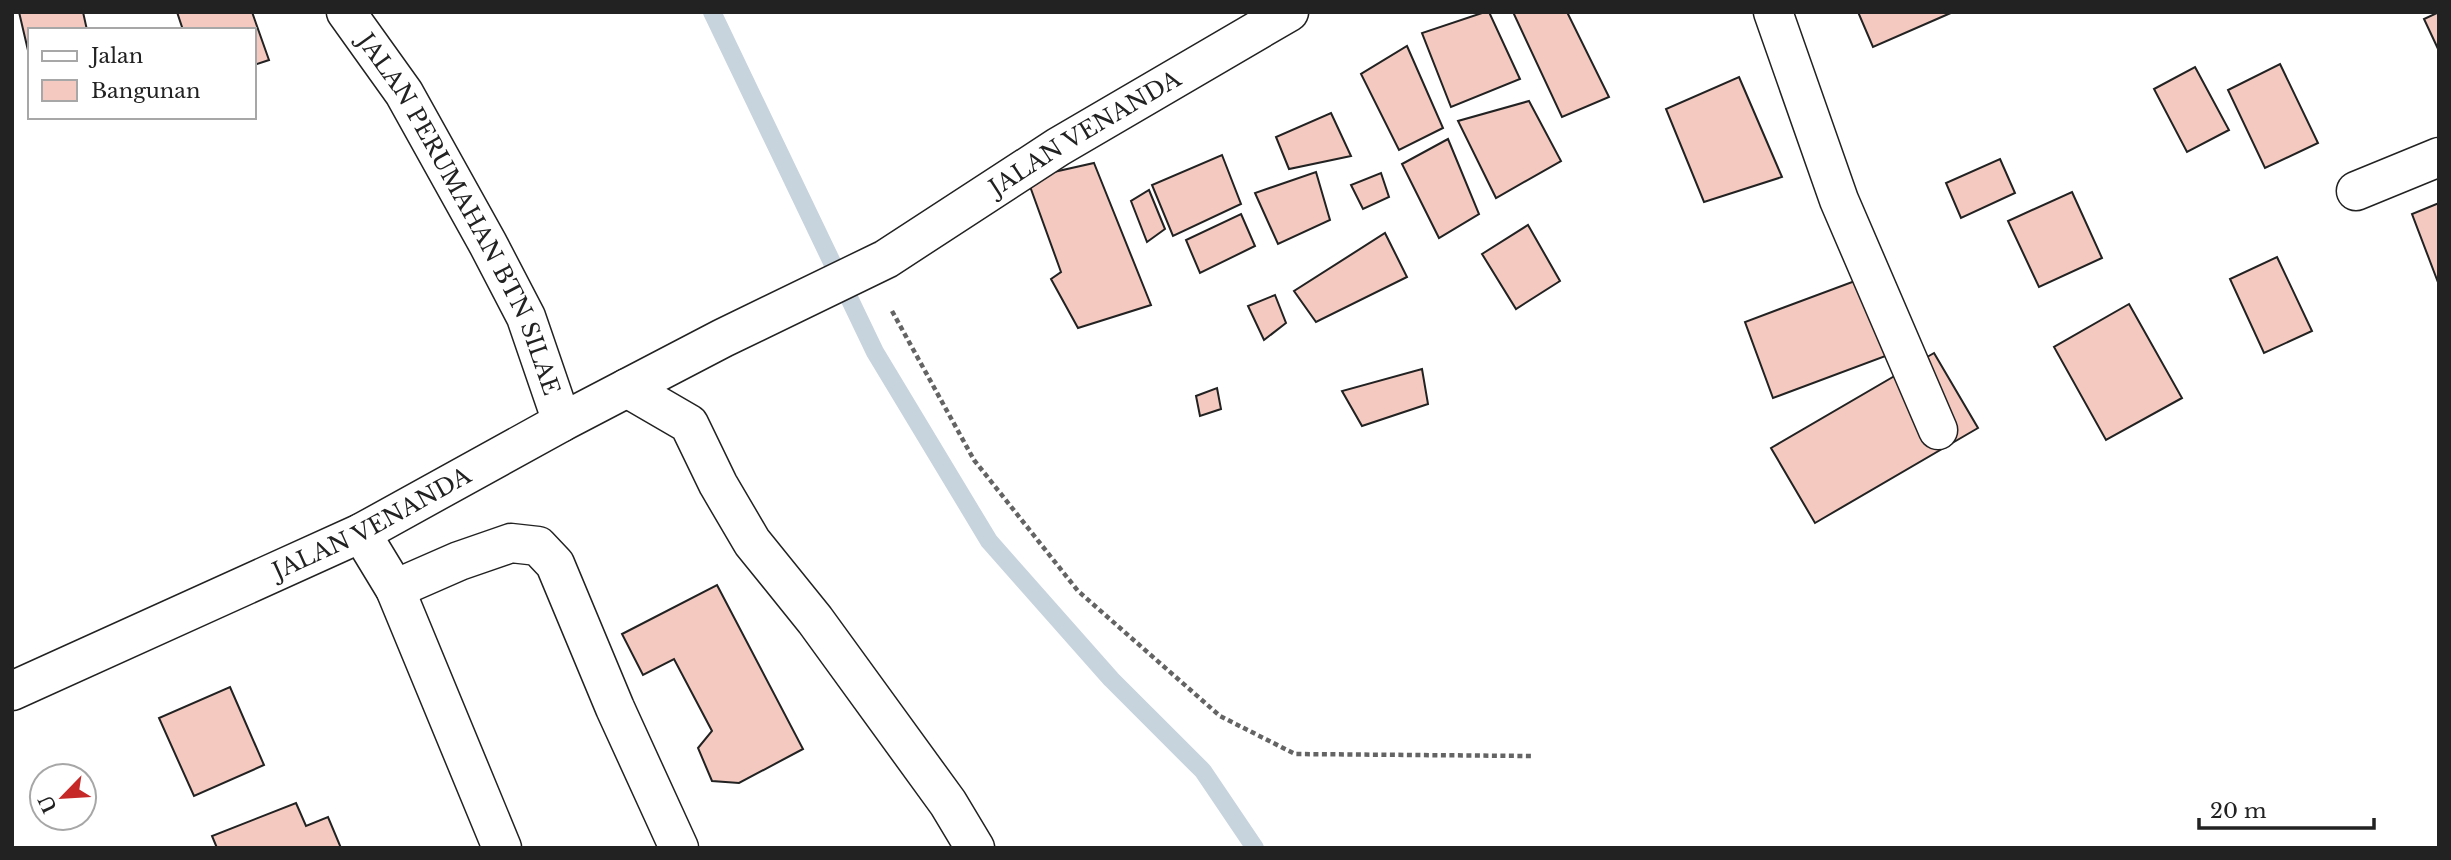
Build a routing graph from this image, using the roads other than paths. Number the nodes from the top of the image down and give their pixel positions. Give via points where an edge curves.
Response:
1 (346, 12) edge
2 (1289, 12) edge
3 (1773, 12) edge
4 (2439, 157) edge
5 (2356, 191) dead end
6 (627, 388) junction
7 (562, 422) junction
8 (1938, 430) dead end
9 (361, 533) junction
10 (395, 589) junction
11 (12, 691) edge
12 (502, 848) edge
13 (679, 848) edge
14 (975, 848) edge

1 - 7 street, JALAN PERUMAHAN BTN SILAE via 404,93 488,244 526,317
2 - 6 street, JALAN VENANDA via 1058,147 877,263
3 - 8 street via 1839,200
4 - 5 street
6 - 7 street, JALAN VENANDA
6 - 14 street via 689,424 752,542 870,695
7 - 9 street, JALAN VENANDA
9 - 10 street
9 - 11 street, JALAN VENANDA
10 - 12 street
10 - 13 street via 511,543 538,546 555,565

